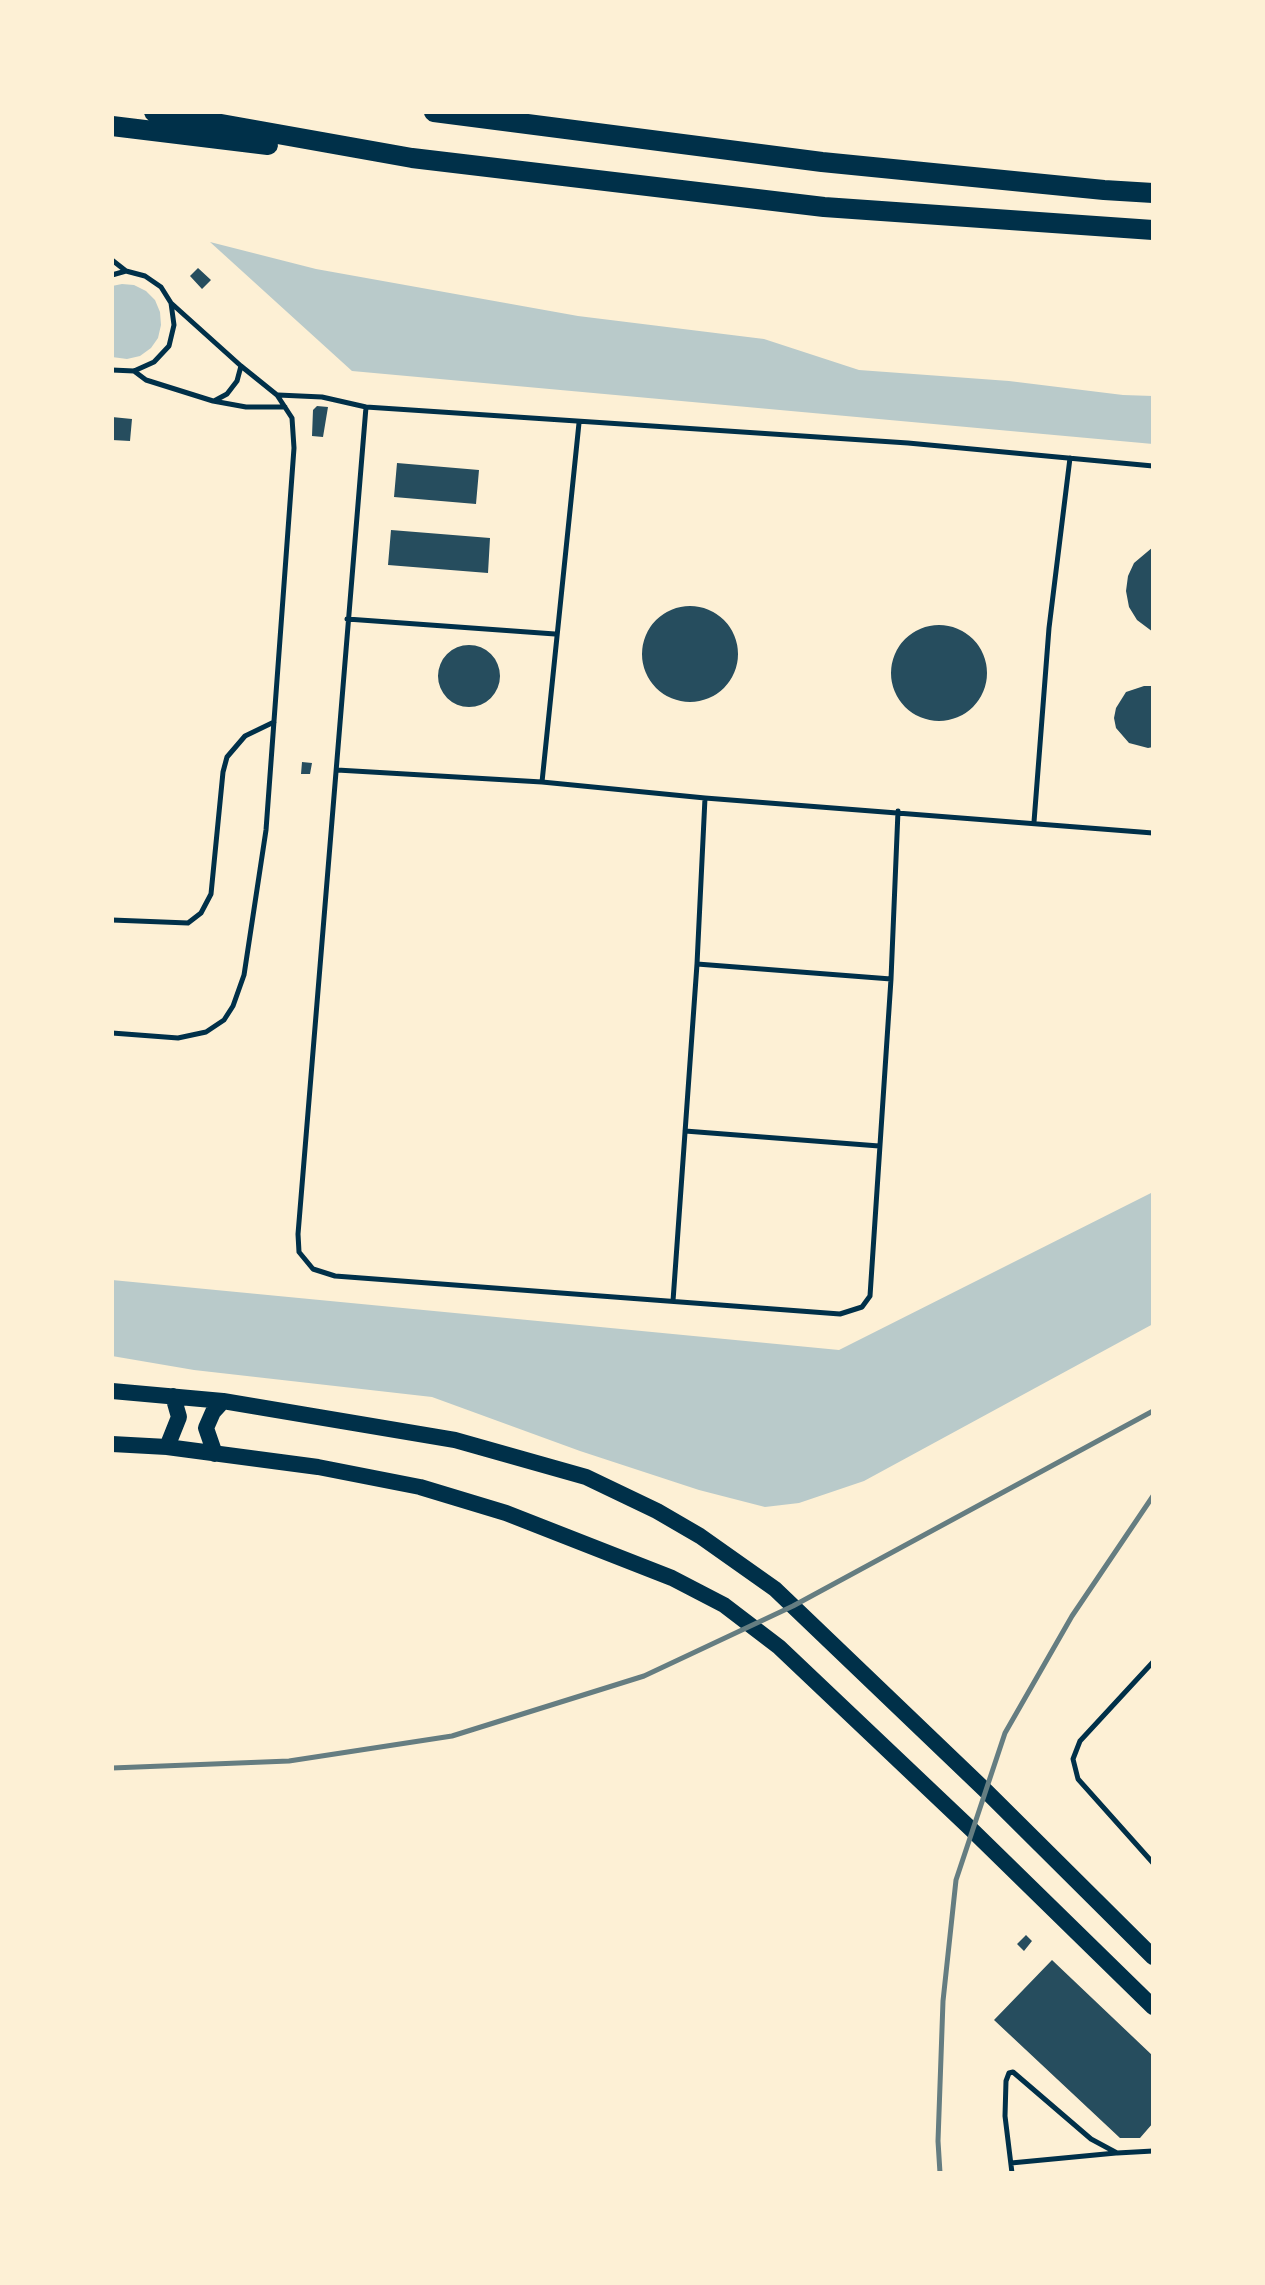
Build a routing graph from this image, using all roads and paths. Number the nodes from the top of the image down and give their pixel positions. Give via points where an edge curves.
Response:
1 (154, 112) edge
2 (434, 112) edge
3 (112, 126) edge
4 (412, 158) junction
5 (1153, 193) edge
6 (1153, 230) edge
7 (112, 260) edge
8 (126, 271) junction
9 (112, 275) edge
10 (171, 303) junction
11 (241, 366) junction
12 (112, 370) edge
13 (134, 371) junction
14 (277, 395) junction
15 (213, 401) junction
16 (286, 407) junction
17 (366, 407) junction
18 (579, 423) junction
19 (1070, 458) junction
20 (1153, 466) edge
21 (347, 619) junction
22 (555, 634) junction
23 (274, 722) junction
24 (336, 770) junction
25 (542, 782) junction
26 (705, 798) junction
27 (898, 811) junction
28 (1034, 822) junction
29 (1153, 833) edge
30 (112, 920) edge
31 (697, 964) junction
32 (891, 979) junction
33 (112, 1033) edge
34 (685, 1131) junction
35 (879, 1146) junction
36 (673, 1301) junction
37 (112, 1391) edge
38 (173, 1396) junction
39 (223, 1401) junction
40 (112, 1444) edge
41 (167, 1447) junction
42 (215, 1454) junction
43 (1153, 1662) edge
44 (1153, 1863) edge
45 (1153, 1957) edge
46 (1153, 2007) edge
47 (1153, 2151) edge
48 (1117, 2153) junction
49 (1011, 2164) junction
50 (1012, 2173) edge

1 - 4 highway
2 - 5 highway via 822,162
3 - 4 highway
4 - 6 highway via 824,207
7 - 8 lane
8 - 9 lane
8 - 10 lane via 161,287
10 - 11 lane
10 - 13 lane via 174,325 169,346 154,362
11 - 14 lane
11 - 15 lane via 227,394
12 - 13 lane
13 - 15 lane via 146,380
14 - 16 lane
14 - 17 lane via 322,397
15 - 16 lane
16 - 23 lane via 294,448
17 - 18 lane
17 - 21 lane
18 - 19 lane
18 - 22 lane
19 - 20 lane
19 - 28 lane via 1049,628
21 - 22 lane
21 - 24 lane
22 - 25 lane
23 - 30 lane via 245,736 227,757 211,894 201,913 188,923
23 - 33 lane via 266,830 244,975 233,1006 206,1032 178,1038
24 - 25 lane
24 - 36 lane via 298,1234 303,1260 335,1276
25 - 26 lane
26 - 27 lane
26 - 31 lane
27 - 28 lane
27 - 32 lane
28 - 29 lane
31 - 32 lane
31 - 34 lane
32 - 35 lane
34 - 35 lane
34 - 36 lane
35 - 36 lane via 870,1296 862,1307 840,1314
37 - 38 main road
38 - 39 main road
38 - 41 main road via 179,1417
39 - 42 main road via 206,1428
39 - 45 main road via 455,1440 586,1477 700,1536 775,1589
40 - 41 main road
41 - 42 main road
42 - 46 main road via 364,1474 506,1513 672,1578 724,1605 779,1647
43 - 44 lane via 1080,1741 1073,1759 1078,1779
47 - 48 lane
48 - 49 lane
48 - 49 lane via 1091,2139 1013,2072 1006,2081 1005,2104
49 - 50 lane

